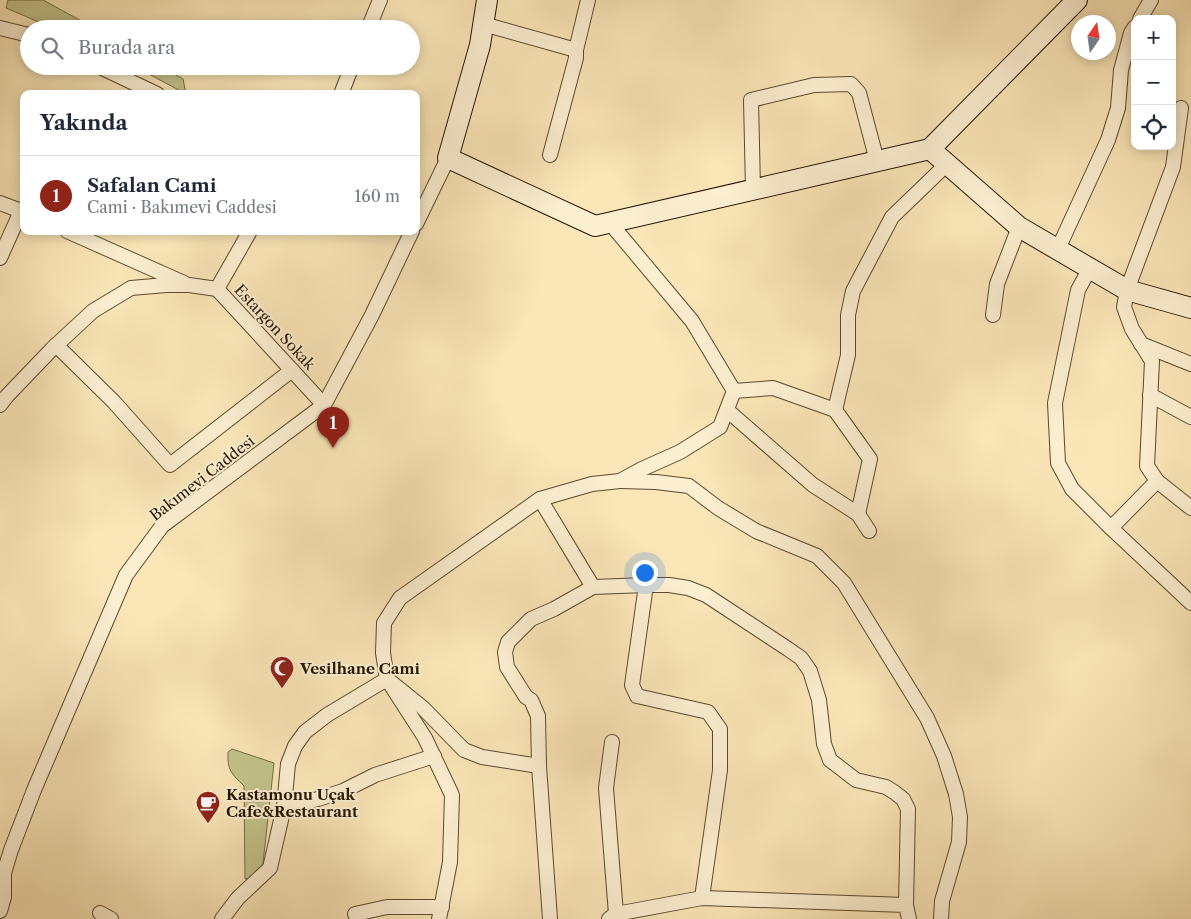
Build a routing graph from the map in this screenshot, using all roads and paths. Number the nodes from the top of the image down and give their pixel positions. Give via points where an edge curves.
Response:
1 (380, 0) edge
2 (588, 0) edge
3 (1077, 0) edge
4 (1151, 0) edge
5 (484, 8) edge
6 (1142, 15) edge
7 (372, 20) edge
8 (0, 28) edge
9 (20, 33) edge
10 (1131, 33) edge
11 (576, 50) junction
12 (117, 75) edge
13 (348, 75) edge
14 (149, 90) edge
15 (343, 90) edge
16 (1180, 108) dead end
17 (930, 149) junction
18 (550, 155) dead end
19 (448, 158) junction
20 (877, 161) junction
21 (948, 164) junction
22 (753, 190) junction
23 (0, 203) edge
24 (20, 210) edge
25 (20, 215) edge
26 (420, 215) edge
27 (610, 223) junction
28 (1019, 226) junction
29 (76, 235) edge
30 (248, 235) edge
31 (410, 235) edge
32 (1058, 249) junction
33 (0, 258) edge
34 (1090, 268) junction
35 (189, 285) junction
36 (217, 289) junction
37 (1127, 290) junction
38 (1190, 304) edge
39 (993, 315) dead end
40 (56, 344) junction
41 (1141, 344) junction
42 (1191, 364) edge
43 (292, 370) junction
44 (734, 391) junction
45 (1150, 395) junction
46 (324, 405) junction
47 (0, 406) edge
48 (727, 410) junction
49 (835, 410) junction
50 (1191, 416) edge
51 (620, 481) junction
52 (1157, 481) junction
53 (540, 499) junction
54 (1191, 508) edge
55 (858, 514) junction
56 (1110, 528) junction
57 (869, 531) dead end
58 (646, 585) junction
59 (593, 587) junction
60 (1191, 603) edge
61 (387, 679) junction
62 (612, 742) dead end
63 (434, 756) junction
64 (539, 766) junction
65 (284, 806) junction
66 (2, 878) edge
67 (702, 898) junction
68 (906, 905) junction
69 (0, 911) edge
70 (441, 913) edge
71 (355, 914) dead end
72 (612, 917) edge
73 (222, 919) edge
74 (550, 919) edge
75 (909, 919) edge
76 (941, 919) edge

1 - 7 street
2 - 11 street
3 - 17 street
4 - 6 street
5 - 11 street
5 - 19 street via 480,45
8 - 9 street
10 - 32 street via 1121,70 1118,108 1108,140
11 - 18 street
12 - 14 street
13 - 15 street
16 - 37 street via 1172,167
17 - 20 street
17 - 21 street
19 - 26 street
19 - 27 street via 595,226
20 - 22 street
20 - 22 street via 859,93 851,84 814,85 751,100
21 - 28 street
21 - 49 street via 892,217 854,291 848,315 848,355
22 - 27 street
23 - 24 street
25 - 33 street
27 - 44 street via 692,321
28 - 32 street
28 - 39 street via 998,284
29 - 35 street
30 - 36 street
31 - 46 street, Bakımevi Caddesi
32 - 34 street
34 - 37 street
34 - 56 street via 1078,290 1055,403 1058,463 1072,489
35 - 36 street, Estargon Sokak
35 - 40 street, Estargon Sokak via 131,288 93,311
36 - 43 street, Estargon Sokak
37 - 38 street
37 - 41 street via 1124,307
40 - 43 street via 170,465
40 - 47 street, Estargon Sokak
41 - 42 street
41 - 45 street via 1152,361
43 - 46 street, Estargon Sokak
44 - 48 street
44 - 49 street via 773,388
45 - 50 street
45 - 52 street via 1147,466
46 - 66 street, Bakımevi Caddesi via 162,526 126,575 34,790
48 - 51 street via 720,427 680,452
48 - 55 street via 812,485
49 - 55 street via 870,459
51 - 53 street via 592,484
51 - 76 street via 689,486 756,531 817,556 844,583 927,718 956,794 960,818 958,842 942,901
52 - 54 street
52 - 56 street
53 - 59 street
53 - 61 street via 400,598 384,623 383,652
55 - 57 street
56 - 60 street
58 - 59 street
58 - 67 street via 632,685 637,696 708,712 720,729 720,770
58 - 68 street via 688,588 706,595 801,658 810,671 819,700 824,744 830,760 856,780 886,787 904,799 908,809
59 - 64 street via 531,619 508,642 505,652 507,667 531,700 538,716
61 - 63 street
61 - 64 street via 423,708 464,750
61 - 65 street via 305,732 288,764
62 - 72 street via 606,788
63 - 65 street via 375,775 343,791
63 - 70 street via 452,795 450,862
64 - 74 street
65 - 73 street via 270,868 238,898
66 - 69 street, Bakımevi Caddesi via 4,897
67 - 68 street
67 - 72 street
68 - 75 street
70 - 71 street via 387,908

